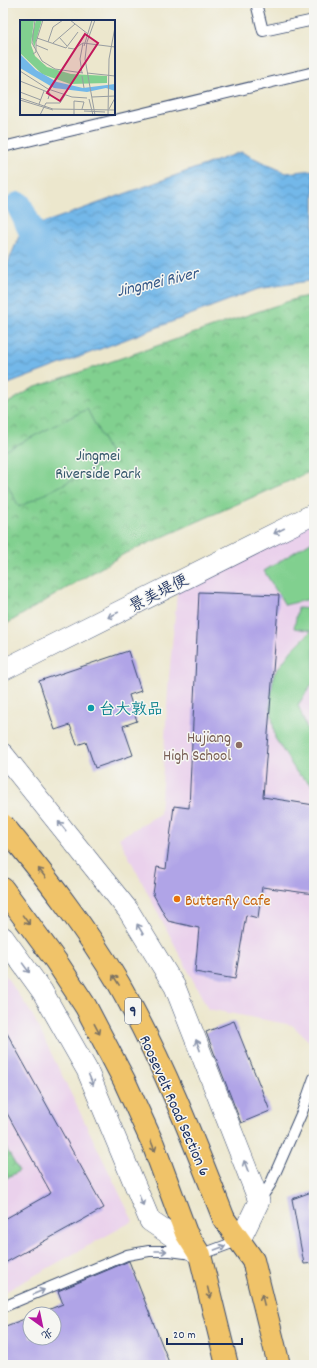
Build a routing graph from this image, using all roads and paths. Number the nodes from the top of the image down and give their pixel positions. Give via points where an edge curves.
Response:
1 (256, 3) edge
2 (314, 20) edge
3 (314, 72) edge
4 (3, 146) edge
5 (314, 514) edge
6 (3, 670) edge
7 (3, 754) edge
8 (3, 825) edge
9 (3, 889) edge
10 (3, 937) edge
11 (314, 1078) edge
12 (259, 1201) junction
13 (240, 1240) junction
14 (200, 1255) junction
15 (3, 1307) edge
16 (229, 1362) edge
17 (279, 1365) edge

1 - 2 lane via 263,31
3 - 4 lane
5 -> 6 street, 景美堤便
12 -> 7 street via 175,987 128,910
13 -> 8 main road, Roosevelt Road Section 6 / 9, bridge via 224,1219 191,1132 156,1055 119,985 43,874
9 -> 14 main road via 86,1007 124,1080 153,1144 186,1233
10 -> 14 street via 42,991 87,1070 150,1221
11 - 12 lane via 270,1185
12 - 13 street
14 -> 13 lane
17 -> 13 main road, Roosevelt Road Section 6 / 9 via 253,1260
15 -> 14 lane via 127,1255 150,1251
14 -> 16 main road

